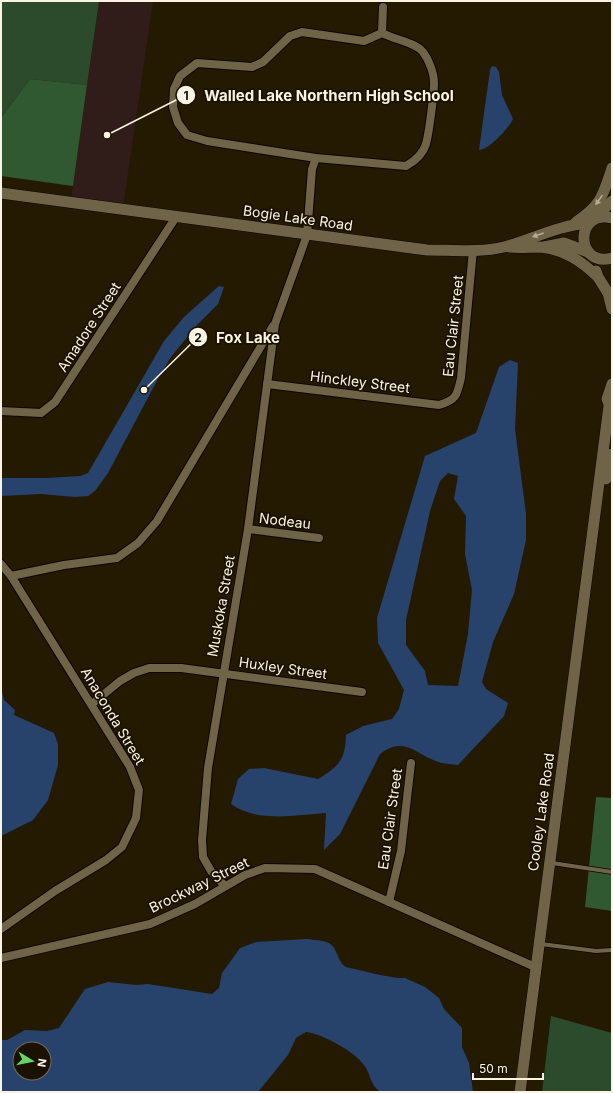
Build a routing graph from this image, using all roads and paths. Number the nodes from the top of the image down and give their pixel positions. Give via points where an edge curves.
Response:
1 (383, 7) dead end
2 (382, 33) junction
3 (316, 158) junction
4 (612, 168) edge
5 (1, 193) edge
6 (1, 197) edge
7 (612, 201) edge
8 (176, 217) junction
9 (612, 218) edge
10 (591, 221) junction
11 (574, 224) junction
12 (308, 235) junction
13 (503, 247) junction
14 (541, 247) junction
15 (473, 250) junction
16 (591, 254) junction
17 (612, 258) edge
18 (598, 277) junction
19 (612, 309) edge
20 (275, 324) junction
21 (267, 384) junction
22 (612, 384) edge
23 (450, 401) joint
24 (611, 409) edge
25 (1, 411) edge
26 (612, 454) edge
27 (248, 529) junction
28 (593, 536) junction
29 (319, 538) dead end
30 (1, 564) edge
31 (11, 576) junction
32 (222, 673) junction
33 (362, 692) dead end
34 (92, 704) junction
35 (410, 763) dead end
36 (549, 863) junction
37 (612, 872) edge
38 (225, 886) junction
39 (389, 902) junction
40 (1, 929) edge
41 (539, 944) junction
42 (612, 950) edge
43 (1, 958) edge
44 (536, 967) junction
45 (520, 1092) edge

1 - 2 street
2 - 3 street via 394,40 416,45 430,63 434,83 426,144 420,155 406,166
2 - 3 street via 364,41 302,32 290,36 263,62 252,67 197,63 180,76 174,89 173,107 178,123 187,135 207,141
3 - 12 street, Muskoka Street via 312,169
4 -> 11 main road via 601,200
5 - 6 street
5 - 8 main road, Bogie Lake Road
7 - 10 main road
8 - 12 main road, Bogie Lake Road
8 - 25 street, Amadore Street via 55,402 41,413
9 - 10 main road, Bogie Lake Road via 599,217
10 - 11 main road, Bogie Lake Road
10 - 16 main road via 583,234 585,246
11 -> 13 main road, Bogie Lake Road
12 - 15 main road, Bogie Lake Road via 427,250
12 - 20 street, Muskoka Street
13 - 14 main road
13 - 15 main road, Bogie Lake Road
14 - 16 main road via 564,243
14 - 18 main road via 575,258
15 - 23 street, Eau Clair Street via 461,378 458,390
16 - 17 main road via 600,259
16 - 18 main road
18 - 19 main road via 608,293
20 - 21 street, Muskoka Street
20 - 31 street, Muskoka Street via 157,521 138,543 117,558
21 - 23 street, Hinckley Street via 438,405
21 - 27 street, Muskoka Street
22 - 24 main road, Cooley Lake Road via 608,391
24 - 28 main road, Cooley Lake Road
26 - 28 main road, Cooley Lake Road
27 - 29 street, Nodeau
27 - 32 street, Muskoka Street
28 - 36 main road, Cooley Lake Road
30 - 31 street, Anaconda Street
31 - 34 street, Anaconda Street
32 - 33 street, Huxley Street
32 - 34 street, Huxley Street via 181,668 149,668 120,681
32 - 38 street, Muskoka Street via 208,768 202,840 203,857 211,871
34 - 40 street, Anaconda Street via 130,767 139,790 136,818 122,846 106,860 55,891
35 - 39 street, Eau Clair Street via 401,851
36 - 37 lane
36 - 41 main road, Cooley Lake Road
38 - 39 street, Brockway Street via 245,874 265,868 315,869
38 - 43 street, Brockway Street via 195,904 150,924
39 - 44 street, Brockway Street
41 - 42 lane via 596,951
41 - 44 main road, Cooley Lake Road
44 - 45 main road, Cooley Lake Road

